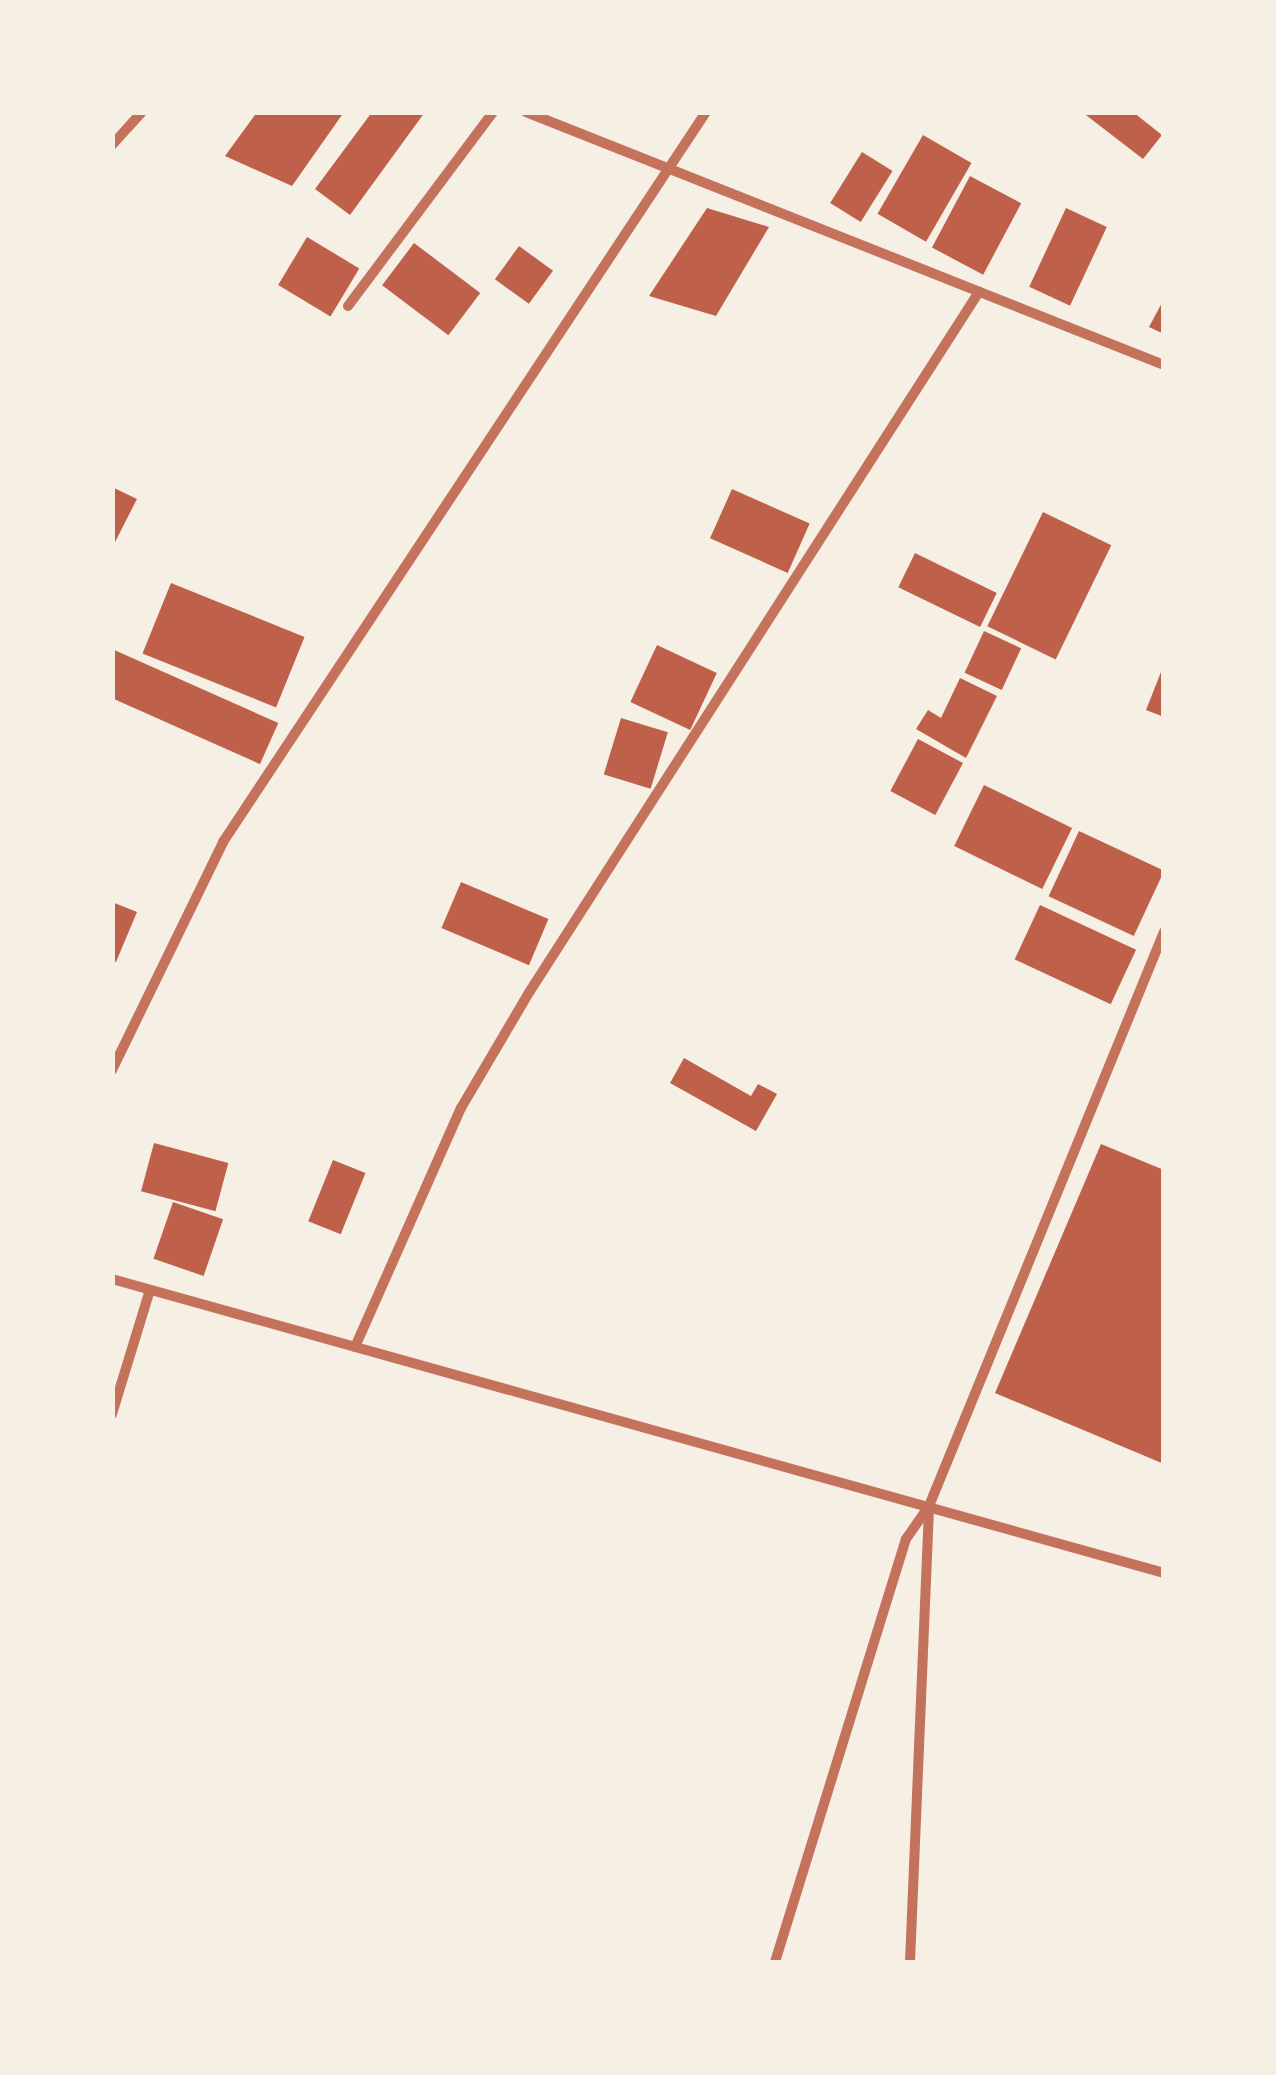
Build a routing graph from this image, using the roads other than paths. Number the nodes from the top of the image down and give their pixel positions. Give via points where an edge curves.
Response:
1 (142, 112) edge
2 (492, 112) edge
3 (526, 112) edge
4 (706, 112) edge
5 (112, 145) edge
6 (672, 170) junction
7 (979, 292) junction
8 (348, 306) dead end
9 (1164, 366) edge
10 (1164, 932) edge
11 (112, 1070) edge
12 (112, 1279) edge
13 (150, 1290) junction
14 (354, 1348) junction
15 (112, 1414) edge
16 (929, 1506) junction
17 (1164, 1573) edge
18 (774, 1962) edge
19 (910, 1962) edge

1 - 5 street
2 - 8 street
3 - 6 street
4 - 6 street
6 - 7 street
6 - 11 street via 223,842
7 - 9 street
7 - 14 street via 510,1024 461,1108
10 - 16 street
12 - 13 street
13 - 14 street
13 - 15 street
14 - 16 street
16 - 17 street
16 - 18 street via 906,1539
16 - 19 street

